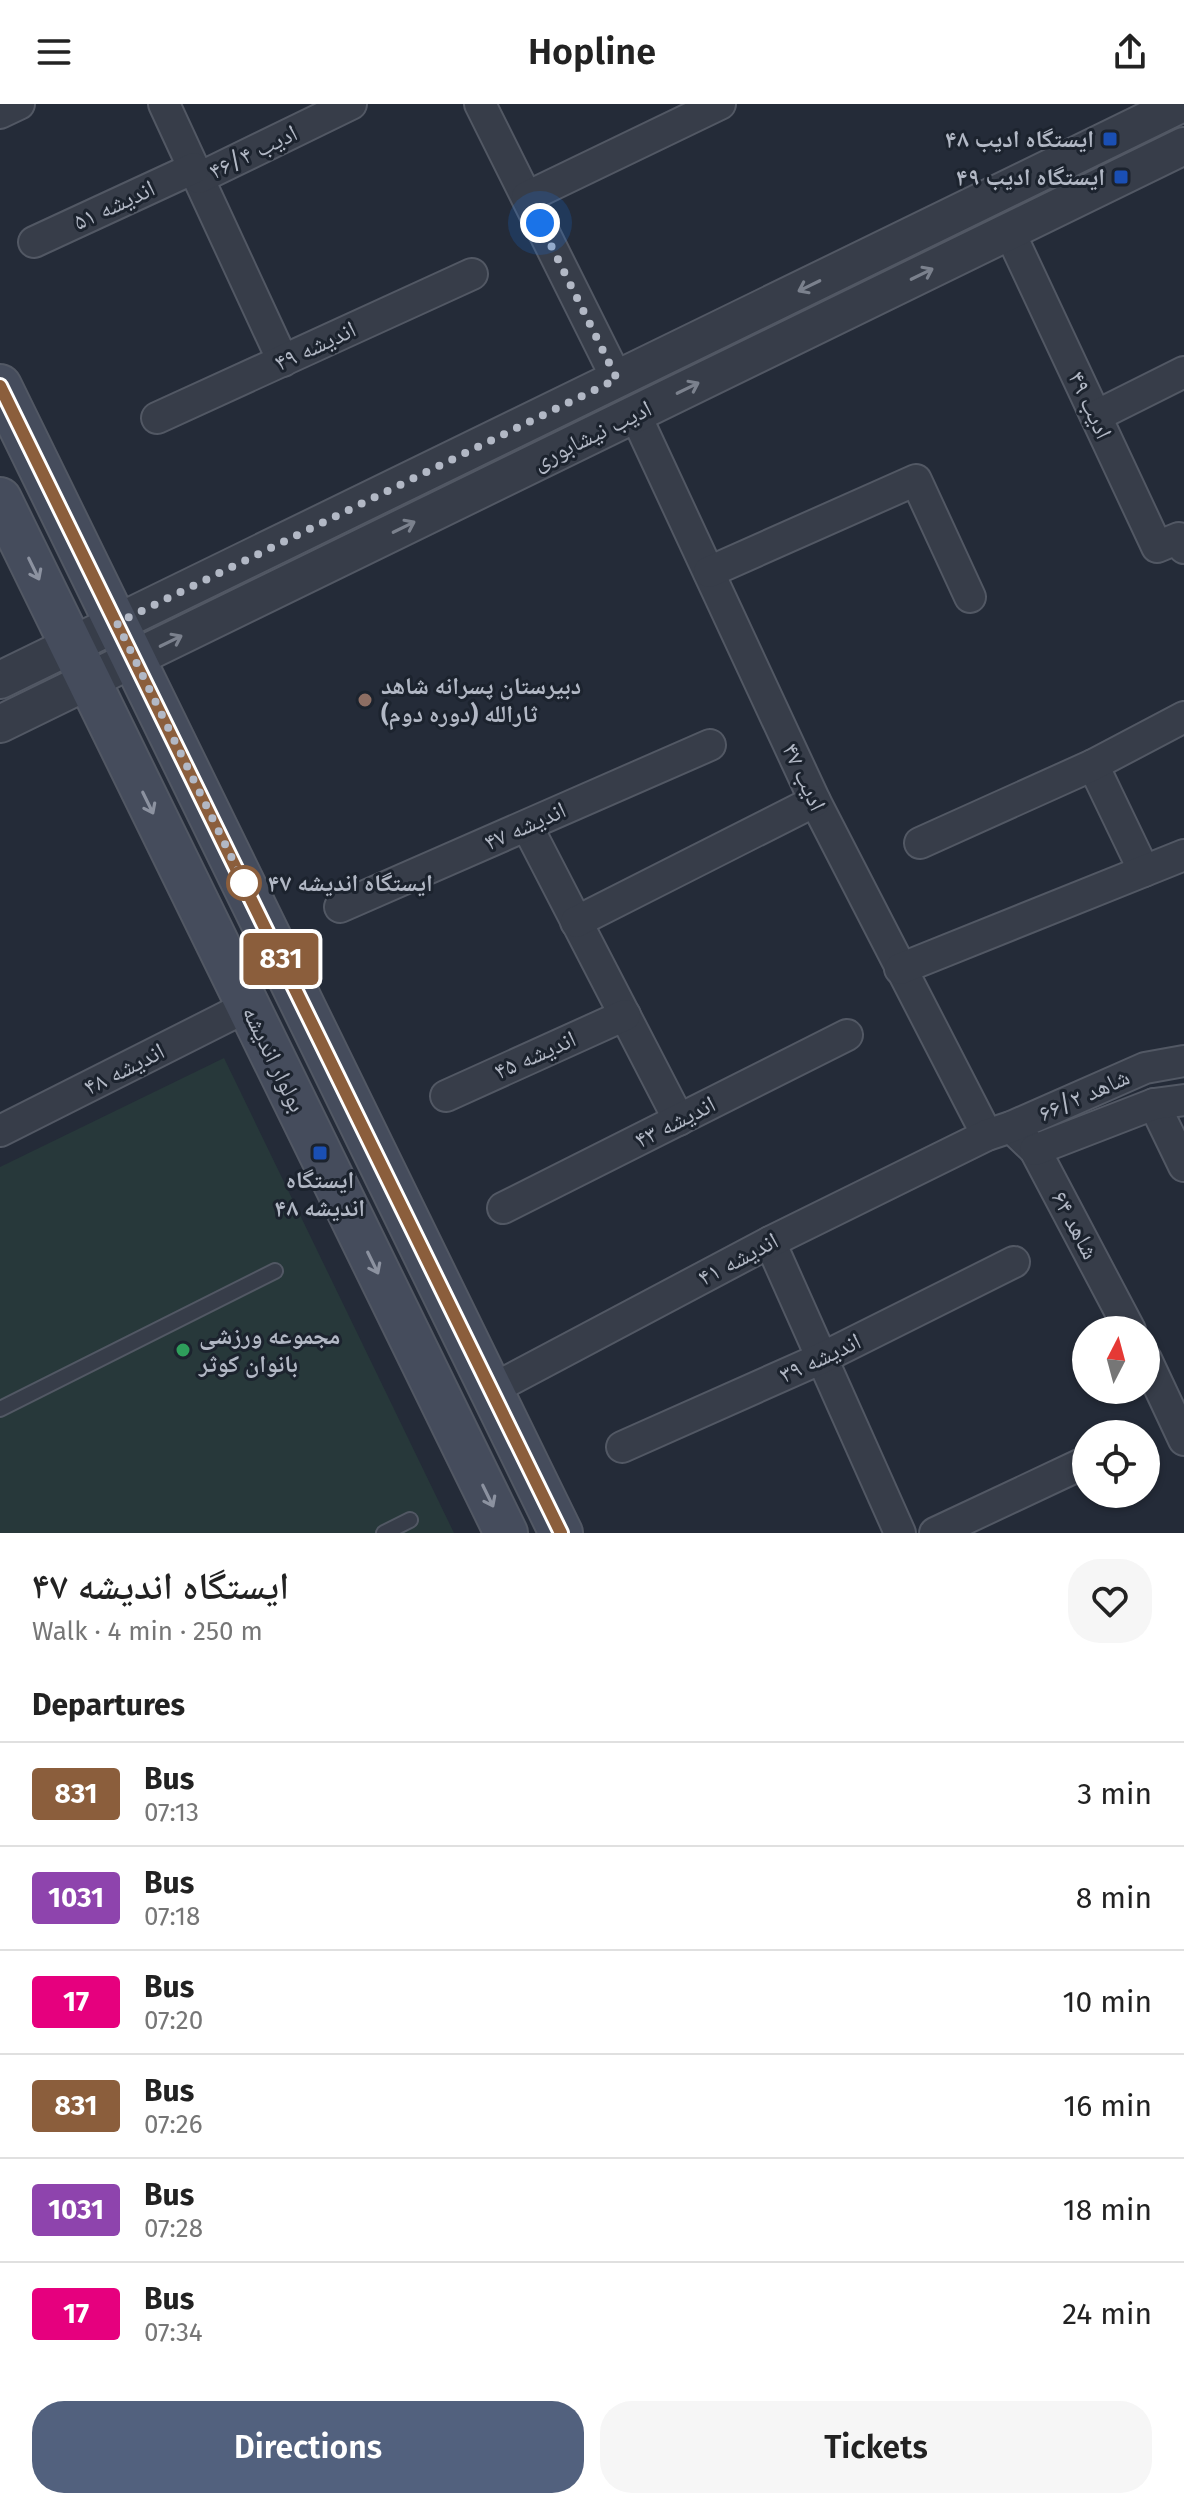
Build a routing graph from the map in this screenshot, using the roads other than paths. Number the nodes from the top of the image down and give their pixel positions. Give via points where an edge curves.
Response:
1 (19, 104) edge
2 (164, 104) edge
3 (351, 104) edge
4 (480, 104) edge
5 (720, 104) edge
6 (1181, 104) edge
7 (0, 113) edge
8 (1184, 146) edge
9 (196, 173) junction
10 (527, 197) junction
11 (1009, 231) junction
12 (34, 242) dead end
13 (472, 274) dead end
14 (283, 361) junction
15 (1184, 372) edge
16 (617, 379) junction
17 (0, 386) edge
18 (635, 414) junction
19 (1096, 416) junction
20 (157, 418) dead end
21 (0, 499) edge
22 (1184, 548) edge
23 (709, 572) junction
24 (970, 597) dead end
25 (126, 641) junction
26 (80, 663) junction
27 (0, 680) edge
28 (1184, 717) edge
29 (0, 724) edge
30 (710, 745) dead end
31 (1093, 765) junction
32 (815, 801) junction
33 (527, 826) junction
34 (920, 843) dead end
35 (1184, 855) edge
36 (1144, 871) junction
37 (340, 907) dead end
38 (576, 922) junction
39 (900, 969) junction
40 (248, 1006) junction
41 (625, 1015) junction
42 (847, 1035) dead end
43 (1184, 1061) edge
44 (446, 1096) dead end
45 (1184, 1100) edge
46 (1154, 1104) junction
47 (679, 1120) junction
48 (0, 1131) edge
49 (999, 1131) junction
50 (1035, 1150) junction
51 (1184, 1166) edge
52 (503, 1208) dead end
53 (770, 1242) junction
54 (1014, 1262) dead end
55 (275, 1271) dead end
56 (1123, 1316) edge
57 (822, 1358) junction
58 (1160, 1374) edge
59 (1174, 1389) edge
60 (491, 1390) junction
61 (0, 1409) edge
62 (1184, 1440) edge
63 (622, 1447) dead end
64 (1072, 1469) edge
65 (410, 1520) dead end
66 (384, 1533) edge
67 (506, 1533) edge
68 (561, 1533) edge
69 (900, 1533) edge
70 (935, 1533) edge

1 - 7 street
2 - 9 street
3 - 9 street, ادیب ۴۶/۴
4 - 10 street
5 - 10 street
6 -> 16 street, ادیب نیشابوری
8 - 11 street, ادیب نیشابوری
9 - 12 street, اندیشه ۵۱
9 - 14 street
10 - 16 street
18 -> 11 street, ادیب نیشابوری
11 - 19 street, ادیب ۴۹
13 - 14 street, اندیشه ۴۹
14 - 20 street, اندیشه ۴۹
15 - 19 street
16 - 25 street, ادیب نیشابوری
17 - 25 main road, بولوار اندیشه
18 - 23 street, ادیب ۴۷
25 -> 18 street, ادیب نیشابوری
19 - 22 street, ادیب ۴۹ via 1157,547 1179,538
21 -> 26 main road, بولوار اندیشه
23 - 24 street via 916,480
23 - 32 street, ادیب ۴۷
25 - 26 street, ادیب نیشابوری
25 - 60 main road, بولوار اندیشه
26 - 27 street, ادیب نیشابوری
26 - 29 street, ادیب نیشابوری
26 -> 40 main road, بولوار اندیشه
28 - 31 street
30 - 33 street, اندیشه ۴۷
31 - 34 street
31 - 36 street
32 - 38 street
32 - 39 street, ادیب ۴۷
33 - 37 street, اندیشه ۴۷
33 - 38 street
35 - 36 street
36 - 39 street
38 - 41 street
39 - 49 street, ادیب ۴۷
40 - 48 street, اندیشه ۴۸
40 -> 67 main road, بولوار اندیشه
41 - 44 street, اندیشه ۴۵
41 - 47 street
42 - 47 street, اندیشه ۴۳
43 - 49 street, شاهد ۶۶/۲ via 1145,1068
45 - 46 street, شاهد ۶۶/۲
46 - 50 street, شاهد ۶۶/۲
46 - 51 street
47 - 52 street, اندیشه ۴۳
49 - 50 street, شاهد ۶۴
49 - 53 street, اندیشه ۴۱
50 - 56 street, شاهد ۶۴
53 - 57 street
53 - 60 street, اندیشه ۴۱
54 - 57 street, اندیشه ۳۹
55 - 61 lane
57 - 63 street, اندیشه ۳۹
57 - 69 street
58 - 59 street
59 - 62 street
60 - 68 main road, بولوار اندیشه
64 - 70 street
65 - 66 lane

